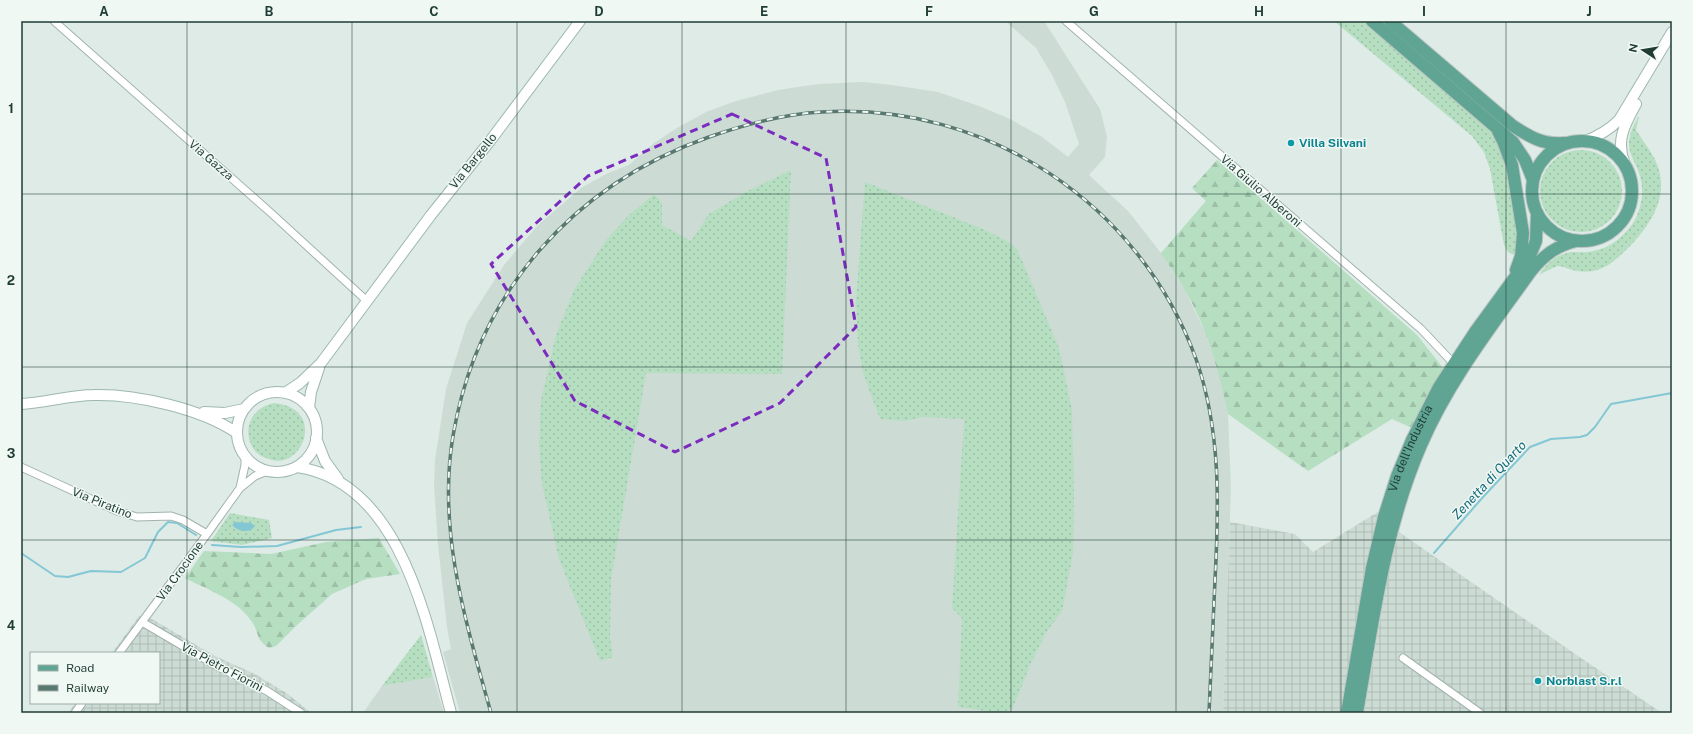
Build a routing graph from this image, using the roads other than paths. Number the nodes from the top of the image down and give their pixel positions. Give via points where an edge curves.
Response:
1 (54, 21) edge
2 (580, 21) edge
3 (1066, 21) edge
4 (1372, 21) edge
5 (1390, 21) edge
6 (1672, 32) edge
7 (1672, 46) edge
8 (1494, 124) junction
9 (1585, 141) junction
10 (1567, 143) junction
11 (1625, 164) junction
12 (1533, 180) junction
13 (1536, 213) junction
14 (1576, 242) junction
15 (1509, 284) junction
16 (367, 301) junction
17 (322, 363) junction
18 (1454, 364) junction
19 (285, 393) junction
20 (21, 404) edge
21 (309, 408) junction
22 (244, 409) junction
23 (192, 411) junction
24 (237, 433) junction
25 (316, 438) junction
26 (245, 456) junction
27 (21, 467) edge
28 (297, 467) junction
29 (267, 471) junction
30 (340, 482) junction
31 (240, 488) junction
32 (207, 534) junction
33 (142, 622) junction
34 (120, 652) edge
35 (1403, 658) dead end
36 (81, 704) edge
37 (74, 713) edge
38 (301, 713) edge
39 (452, 713) edge
40 (1347, 713) edge
41 (1357, 713) edge
42 (1480, 713) edge

1 - 16 street, Via Gazza
2 - 16 main road, Via Bargello
3 - 18 street, Via Giulio Alberoni via 1421,329
4 - 8 main road
5 - 10 main road via 1513,126 1540,142
6 - 9 main road via 1619,120 1610,129
7 - 11 main road via 1622,134 1620,148
8 - 12 main road via 1519,149
8 - 15 main road via 1512,165 1523,233 1520,256
9 - 10 main road
9 - 11 main road via 1608,147
10 - 12 main road via 1549,153 1536,170
11 - 14 main road via 1633,188 1630,206 1621,223 1601,238
12 - 13 main road
13 - 14 main road via 1543,224 1553,232
13 - 15 main road, Via dell'Industria via 1534,249
14 - 41 main road, Via dell'Industria via 1564,244 1550,252 1531,271 1463,368 1421,444 1402,495 1388,544
15 - 18 main road, Via dell'Industria
16 - 17 main road
17 - 19 main road
17 - 21 main road via 311,392
18 - 40 main road, Via dell'Industria via 1421,422 1392,492 1372,568
19 - 21 main road via 298,398
19 - 22 main road via 273,392 262,395
20 - 23 main road via 94,395 132,397
21 - 25 main road via 316,423
22 - 23 main road via 225,413
22 - 24 main road via 238,421
23 - 24 main road
24 - 26 main road via 239,445
25 - 28 main road via 310,455
25 - 30 main road via 324,461
26 - 29 main road via 255,466
26 - 31 street, Via Crocione via 246,465
27 - 32 street, Via Piratino via 117,511 137,517 171,516
28 - 29 main road via 282,472
28 - 30 main road via 323,473
29 - 31 street, Via Crocione via 252,478
30 - 39 main road via 369,507 391,537 410,574
31 - 32 street, Via Crocione
32 - 33 street, Via Crocione
33 - 34 street, Via Crocione
33 - 38 street, Via Pietro Fiorini via 217,666 267,691
35 - 42 street
36 - 37 street

